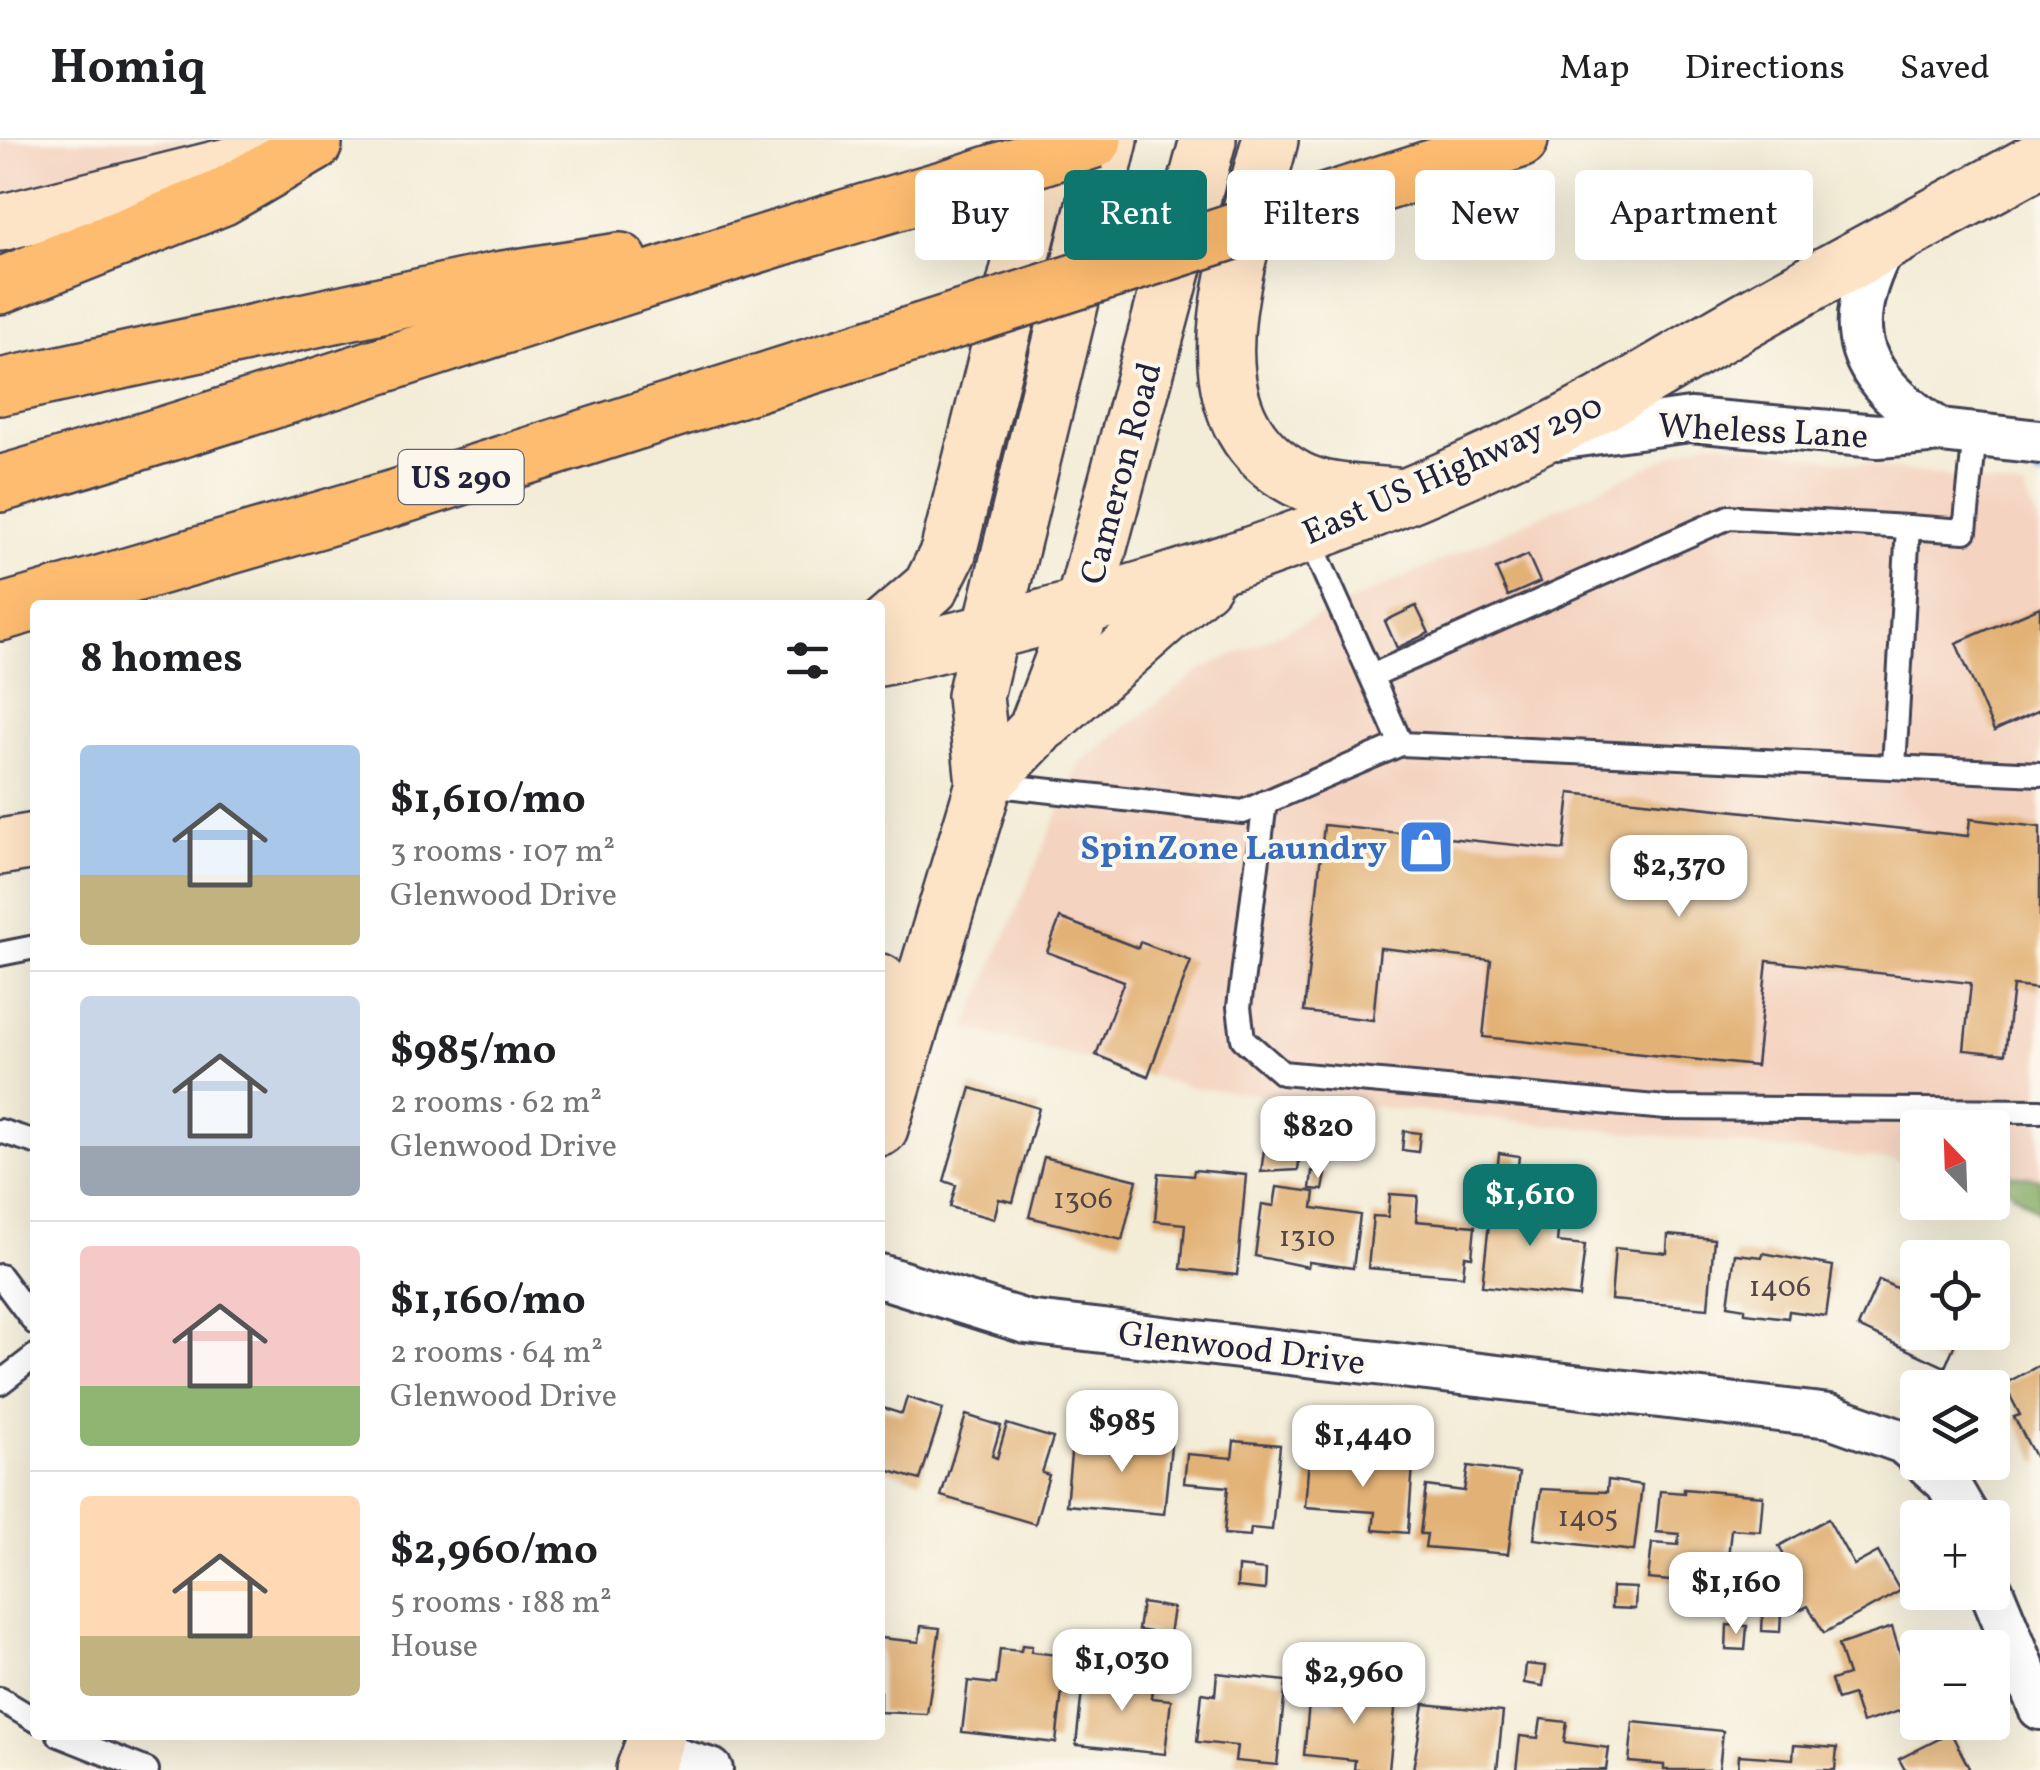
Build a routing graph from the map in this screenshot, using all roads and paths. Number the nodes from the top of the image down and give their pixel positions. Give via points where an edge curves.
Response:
1 (1051, 140) edge
2 (1094, 140) edge
3 (1110, 140) edge
4 (1208, 140) edge
5 (1270, 140) edge
6 (1520, 140) edge
7 (316, 141) edge
8 (2040, 160) edge
9 (0, 223) edge
10 (771, 238) junction
11 (1885, 243) junction
12 (0, 286) edge
13 (0, 387) edge
14 (1958, 433) junction
15 (2040, 442) edge
16 (1526, 444) junction
17 (0, 484) edge
18 (1405, 497) junction
19 (1908, 527) junction
20 (1308, 534) junction
21 (1228, 563) junction
22 (45, 600) edge
23 (30, 604) edge
24 (1083, 607) junction
25 (0, 613) edge
26 (885, 627) edge
27 (990, 633) junction
28 (885, 657) edge
29 (1371, 676) junction
30 (1036, 730) junction
31 (1401, 744) junction
32 (1894, 766) junction
33 (2040, 774) edge
34 (984, 784) junction
35 (1265, 802) junction
36 (30, 842) edge
37 (0, 847) edge
38 (30, 948) edge
39 (0, 954) edge
40 (886, 1110) edge
41 (2040, 1111) edge
42 (0, 1131) edge
43 (30, 1140) edge
44 (0, 1276) edge
45 (885, 1278) edge
46 (30, 1315) edge
47 (30, 1360) edge
48 (0, 1383) edge
49 (1900, 1446) edge
50 (1999, 1610) edge
51 (0, 1699) edge
52 (2040, 1708) edge
53 (30, 1717) edge
54 (71, 1740) edge
55 (651, 1752) edge
56 (147, 1770) edge
57 (711, 1770) edge

1 - 26 main road via 948,554 932,586
2 - 10 highway, bridge
3 - 27 main road, Cameron Road
4 - 24 main road, Cameron Road
5 - 18 main road via 1228,314 1226,388 1243,425 1298,479
6 - 22 highway, US 290, bridge via 395,498
7 - 9 main road
7 - 12 highway via 221,198
8 - 11 main road, East US Highway 290
10 - 13 highway via 498,280
10 - 17 highway via 350,378
11 - 14 street, Wheless Lane via 1858,308 1867,360 1906,409
11 - 16 main road, East US Highway 290
14 - 15 street, Wheless Lane
14 - 16 street, Wheless Lane via 1878,436 1690,420
14 - 19 lane via 1965,531
16 - 18 main road, East US Highway 290
18 - 20 main road, East US Highway 290
19 - 29 lane via 1728,517
19 - 32 lane
20 - 21 main road, East US Highway 290
20 - 29 lane
21 - 24 main road, East US Highway 290
21 - 30 main road
23 - 25 highway, US 290, bridge
24 - 27 main road, East US Highway 290
24 - 30 main road, Cameron Road
27 - 28 main road, East US Highway 290
27 - 34 main road, Cameron Road via 975,696
29 - 31 lane
30 - 34 main road, Cameron Road
31 - 32 lane
31 - 35 lane
32 - 33 lane
34 - 35 lane via 1242,812
34 - 40 main road, Cameron Road
35 - 41 lane via 1239,1007 1242,1040 1282,1073 1666,1108
36 - 37 main road
38 - 39 lane
42 - 43 lane
44 - 46 lane
45 - 49 street, Glenwood Drive via 1026,1322 1830,1416
47 - 48 lane
50 - 52 street
51 - 53 lane
54 - 56 lane
55 - 57 street

